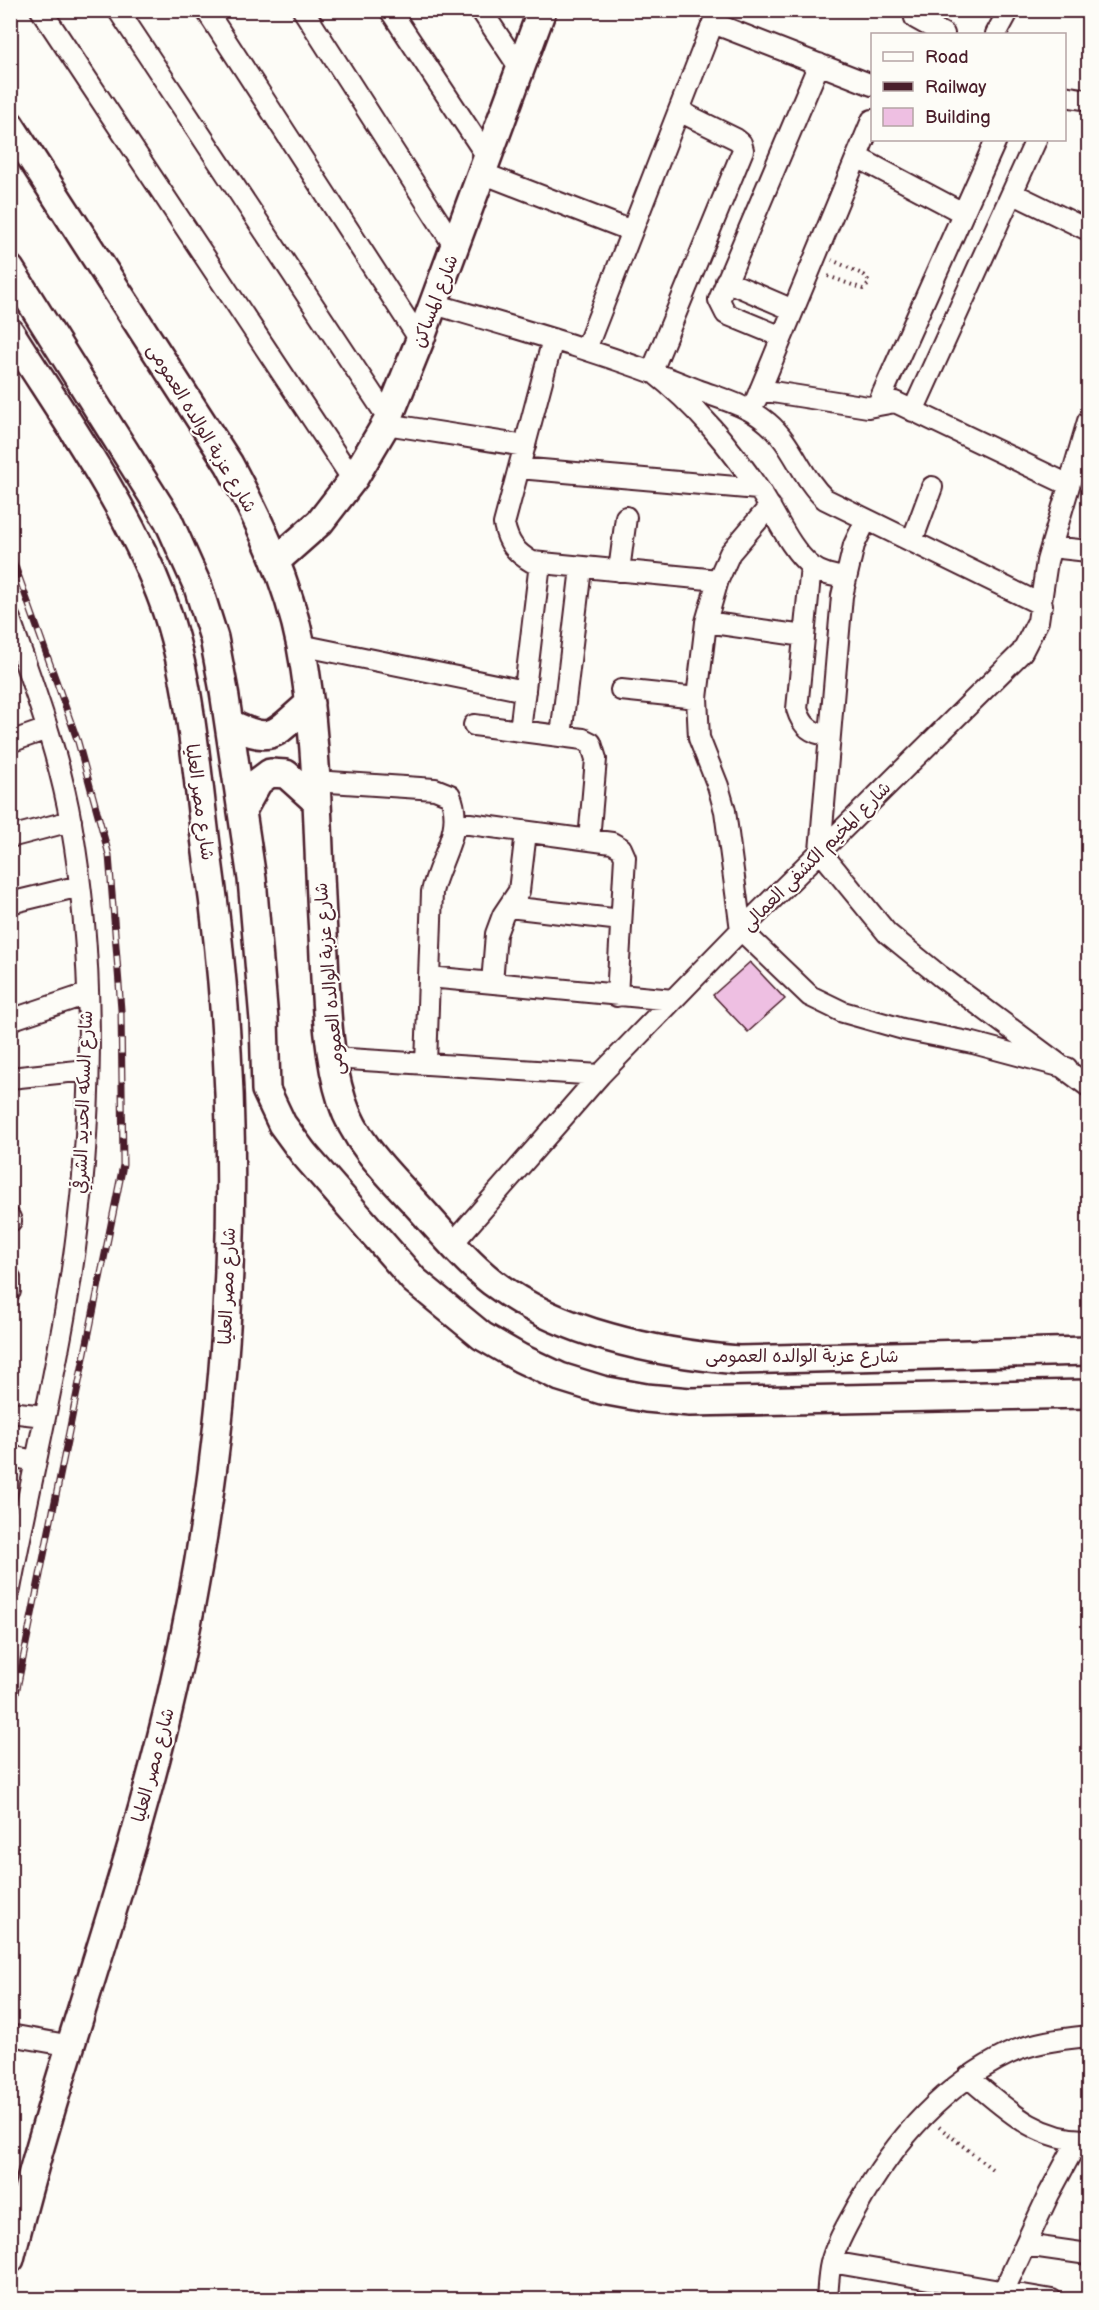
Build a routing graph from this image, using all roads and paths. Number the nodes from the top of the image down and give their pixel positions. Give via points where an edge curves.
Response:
1 (40, 10) edge
2 (118, 10) edge
3 (206, 10) edge
4 (303, 10) edge
5 (390, 10) edge
6 (481, 10) edge
7 (542, 10) edge
8 (1009, 10) edge
9 (715, 17) edge
10 (914, 21) edge
11 (942, 33) edge
12 (997, 33) edge
13 (819, 64) junction
14 (521, 69) junction
15 (871, 84) edge
16 (1066, 96) edge
17 (1089, 100) edge
18 (679, 111) junction
19 (10, 125) edge
20 (871, 125) edge
21 (996, 141) edge
22 (1036, 141) edge
23 (857, 157) junction
24 (485, 165) junction
25 (1012, 193) junction
26 (963, 213) junction
27 (1089, 230) edge
28 (632, 231) junction
29 (455, 248) junction
30 (814, 261) junction
31 (10, 269) edge
32 (689, 281) junction
33 (723, 288) junction
34 (434, 304) junction
35 (794, 310) junction
36 (10, 332) edge
37 (782, 337) junction
38 (553, 339) junction
39 (420, 340) junction
40 (586, 349) junction
41 (652, 371) junction
42 (760, 390) junction
43 (878, 404) junction
44 (751, 411) junction
45 (913, 411) junction
46 (387, 421) junction
47 (1089, 421) edge
48 (1086, 441) edge
49 (525, 446) junction
50 (519, 468) junction
51 (353, 480) junction
52 (1069, 485) junction
53 (932, 487) dead end
54 (758, 489) junction
55 (770, 506) junction
56 (626, 517) dead end
57 (866, 520) junction
58 (912, 541) junction
59 (1051, 547) junction
60 (1089, 551) edge
61 (276, 561) junction
62 (540, 563) junction
63 (811, 566) junction
64 (581, 567) junction
65 (620, 571) junction
66 (846, 578) junction
67 (718, 580) junction
68 (198, 587) junction
69 (162, 599) junction
70 (1042, 604) junction
71 (10, 619) edge
72 (706, 622) junction
73 (804, 636) junction
74 (300, 645) junction
75 (17, 663) edge
76 (621, 690) dead end
77 (525, 691) junction
78 (697, 699) junction
79 (310, 703) junction
80 (229, 723) junction
81 (474, 725) dead end
82 (47, 729) junction
83 (520, 731) junction
84 (829, 735) junction
85 (561, 736) junction
86 (10, 742) edge
87 (315, 791) junction
88 (243, 809) junction
89 (71, 821) junction
90 (455, 822) junction
91 (526, 832) junction
92 (10, 837) edge
93 (589, 840) junction
94 (820, 851) junction
95 (80, 886) junction
96 (10, 903) edge
97 (509, 907) junction
98 (621, 920) junction
99 (741, 930) junction
100 (429, 977) junction
101 (492, 983) junction
102 (87, 994) junction
103 (617, 996) junction
104 (674, 1000) junction
105 (10, 1020) edge
106 (333, 1058) junction
107 (426, 1064) junction
108 (1067, 1068) junction
109 (87, 1070) junction
110 (600, 1075) junction
111 (10, 1078) edge
112 (1089, 1086) edge
113 (266, 1090) junction
114 (228, 1091) junction
115 (453, 1243) junction
116 (10, 1278) edge
117 (10, 1291) edge
118 (1089, 1351) edge
119 (1017, 1353) junction
120 (738, 1360) junction
121 (1089, 1394) edge
122 (1018, 1395) junction
123 (738, 1401) junction
124 (10, 1412) edge
125 (44, 1416) junction
126 (10, 1456) edge
127 (35, 1461) junction
128 (16, 1522) edge
129 (10, 1589) edge
130 (10, 2035) edge
131 (1089, 2036) edge
132 (72, 2046) junction
133 (968, 2077) junction
134 (924, 2115) junction
135 (1083, 2140) edge
136 (992, 2169) dead end
137 (1025, 2245) junction
138 (1089, 2254) edge
139 (10, 2259) edge
140 (831, 2262) junction
141 (1003, 2292) junction
142 (827, 2300) edge
143 (1052, 2300) edge

1 - 51 street
2 - 46 street
3 - 39 street
4 - 29 street
5 - 24 street
6 - 14 street
7 - 14 street, شارع المساكن
8 - 12 street
9 - 13 street
9 - 18 street
10 - 11 street
13 - 15 street
13 - 33 street
14 - 24 street, شارع المساكن
16 - 17 street
18 - 28 street
18 - 32 street via 736,138 742,150
19 - 61 street, شارع عزبة الوالده العمومى via 228,464
20 - 23 street
21 - 26 street
22 - 25 street
23 - 26 street
23 - 30 street
24 - 28 street
24 - 29 street, شارع المساكن
25 - 27 street
25 - 45 street
26 - 43 street
28 - 40 street
29 - 34 street, شارع المساكن
30 - 30 path via 857,288 868,285 864,275
30 - 35 street
31 - 68 street via 168,520
32 - 33 street
32 - 41 street
33 - 35 street
33 - 37 street via 719,305 726,314
34 - 38 street
34 - 39 street, شارع المساكن
35 - 37 street
36 - 69 street, شارع مصر العليا via 117,504
37 - 42 street
38 - 40 street
38 - 49 street
39 - 46 street, شارع المساكن
40 - 41 street
41 - 44 street
41 - 54 street via 709,422
42 - 43 street via 868,406
42 - 44 street
43 - 45 street via 895,402
44 - 57 street via 782,437 810,486 825,499
45 - 52 street
46 - 49 street
46 - 51 street, شارع المساكن
47 - 48 street, شارع المخيم الكشفى العمالى
48 - 52 street, شارع المخيم الكشفى العمالى
49 - 50 street
50 - 54 street
50 - 62 street via 504,524 517,554
51 - 61 street, شارع المساكن via 320,522
52 - 59 street, شارع المخيم الكشفى العمالى
53 - 58 street
54 - 55 street
55 - 63 street via 797,551
55 - 67 street via 742,536
56 - 65 street
57 - 58 street
57 - 66 street via 854,545
58 - 70 street
59 - 60 street
59 - 70 street, شارع المخيم الكشفى العمالى
61 - 74 street, شارع عزبة الوالده العمومى
62 - 64 street
62 - 77 street
63 - 66 street via 827,575
63 - 73 street
64 - 65 street
64 - 85 street
65 - 67 street
66 - 84 street
67 - 72 street
68 - 69 street
68 - 80 street via 214,638
69 - 114 street, شارع مصر العليا via 183,682 218,927
70 - 94 street, شارع المخيم الكشفى العمالى via 1022,652
71 - 75 street, شارع السكه الحديد الشرقي
72 - 73 street
72 - 78 street
73 - 84 street via 797,709 808,729
74 - 77 street
74 - 79 street, شارع عزبة الوالده العمومى
75 - 82 street, شارع السكه الحديد الشرقي
76 - 78 street
77 - 83 street
78 - 99 street via 699,738 725,811
79 - 80 street via 268,736 254,735
79 - 87 street, شارع عزبة الوالده العمومى
80 - 88 street
81 - 83 street
82 - 86 street
82 - 89 street, شارع السكه الحديد الشرقي
83 - 85 street
84 - 94 street
85 - 93 street via 591,742 595,749
87 - 88 street via 286,774 270,773 258,782
87 - 90 street via 443,790 453,802
87 - 106 street, شارع عزبة الوالده العمومى
88 - 113 street via 259,949
89 - 92 street
89 - 95 street, شارع السكه الحديد الشرقي
90 - 91 street
90 - 100 street via 432,892
91 - 93 street
91 - 97 street via 522,882
93 - 98 street via 612,843 621,848 625,857
94 - 99 street, شارع المخيم الكشفى العمالى
94 - 108 street via 887,933
95 - 96 street
95 - 102 street, شارع السكه الحديد الشرقي
97 - 98 street
97 - 101 street via 498,924
98 - 103 street
99 - 104 street, شارع المخيم الكشفى العمالى
99 - 108 street via 810,996 843,1012
100 - 101 street
100 - 107 street
101 - 103 street
102 - 105 street
102 - 109 street, شارع السكه الحديد الشرقي
103 - 104 street
104 - 110 street, شارع المخيم الكشفى العمالى
106 - 107 street
106 - 115 street, شارع عزبة الوالده العمومى via 342,1101 368,1150
107 - 110 street
108 - 112 street
109 - 111 street
109 - 125 street, شارع السكه الحديد الشرقي via 74,1255
110 - 115 street, شارع المخيم الكشفى العمالى
113 - 114 street
113 - 123 street via 292,1140 414,1280 482,1336 560,1377 602,1390 657,1399
114 - 132 street, شارع مصر العليا via 227,1304 217,1439 198,1567 156,1757
115 - 120 street, شارع عزبة الوالده العمومى via 493,1282 585,1329 635,1345
116 - 117 street
118 - 119 street, شارع عزبة الوالده العمومى
119 - 120 street, شارع عزبة الوالده العمومى
119 - 122 street
120 - 123 street
121 - 122 street
122 - 123 street
124 - 125 street
125 - 127 street, شارع السكه الحديد الشرقي
126 - 127 street
127 - 128 street, شارع السكه الحديد الشرقي
128 - 129 street, شارع السكه الحديد الشرقي
130 - 132 street
131 - 133 street via 1032,2045
132 - 139 street, شارع مصر العليا
133 - 134 street
133 - 135 street via 1025,2124 1044,2134
134 - 136 path
134 - 140 street via 883,2162
135 - 137 street
137 - 138 street
137 - 141 street
140 - 141 street
140 - 142 street
141 - 143 street

